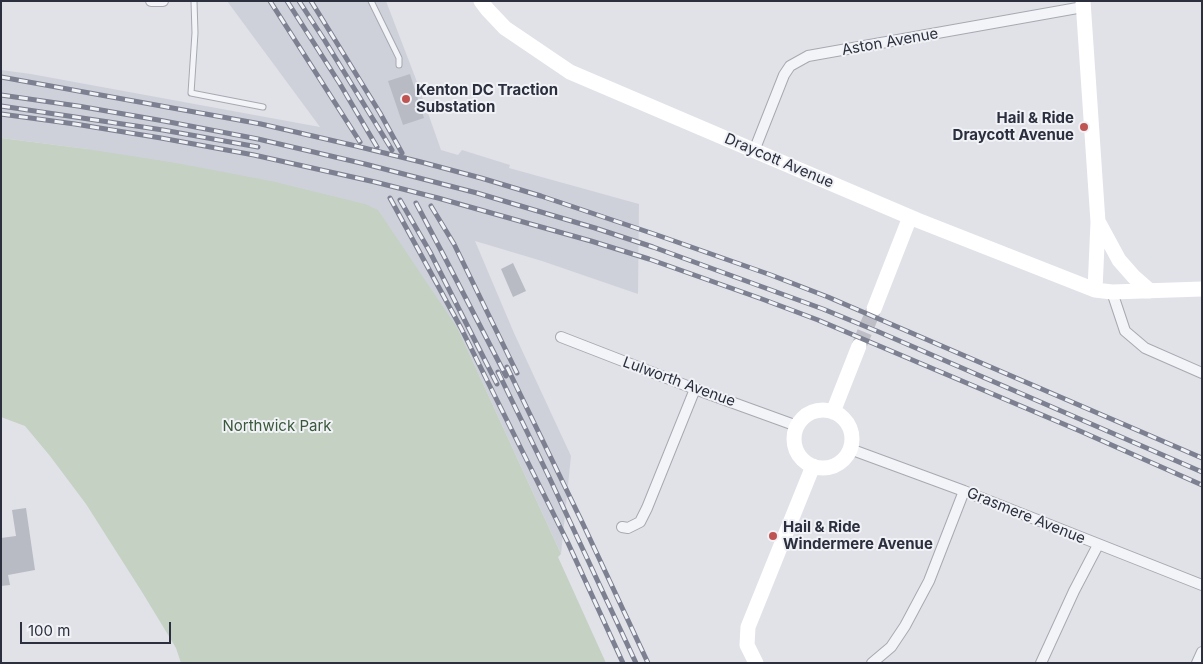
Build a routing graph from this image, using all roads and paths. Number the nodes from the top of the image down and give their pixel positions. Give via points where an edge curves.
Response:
1 (151, 1) edge
2 (163, 1) edge
3 (194, 1) edge
4 (371, 1) edge
5 (481, 1) edge
6 (1083, 4) edge
7 (399, 65) dead end
8 (263, 107) dead end
9 (754, 151) junction
10 (910, 217) junction
11 (1098, 222) junction
12 (1202, 289) edge
13 (1095, 290) junction
14 (1150, 291) junction
15 (1112, 292) junction
16 (874, 309) tunnel mouth
17 (561, 338) dead end
18 (859, 346) tunnel mouth
19 (1202, 372) edge
20 (695, 389) junction
21 (833, 412) junction
22 (797, 426) junction
23 (850, 449) junction
24 (812, 466) junction
25 (964, 490) junction
26 (622, 527) dead end
27 (1098, 545) junction
28 (1202, 585) edge
29 (1202, 652) edge
30 (756, 663) edge
31 (872, 663) edge
32 (1041, 663) edge
33 (1197, 663) edge

1 - 2 street
3 - 8 lane via 191,93
4 - 7 lane via 399,58
5 - 9 street, Draycott Avenue via 505,28 570,72
6 - 9 street, Aston Avenue via 808,56 790,66 784,75
6 - 11 street
9 - 10 street, Draycott Avenue
10 - 13 street, Draycott Avenue
10 - 16 street
11 - 13 street
11 - 14 street via 1119,260
12 - 14 street, Draycott Avenue
13 - 15 street, Draycott Avenue
14 - 15 street, Draycott Avenue
15 - 19 street via 1125,331 1145,348
17 - 20 street, Lulworth Avenue
18 - 21 street
20 - 22 street, Lulworth Avenue
20 - 26 street via 640,522 628,528
21 - 22 street via 820,410 810,413
21 - 23 street via 848,425
22 - 24 street via 794,444 804,461
23 - 24 street via 838,464
23 - 25 street, Grasmere Avenue
24 - 30 street via 748,627 747,645
25 - 27 street, Grasmere Avenue
25 - 31 street via 929,581 891,647
27 - 28 street, Grasmere Avenue
27 - 32 street
29 - 33 street

